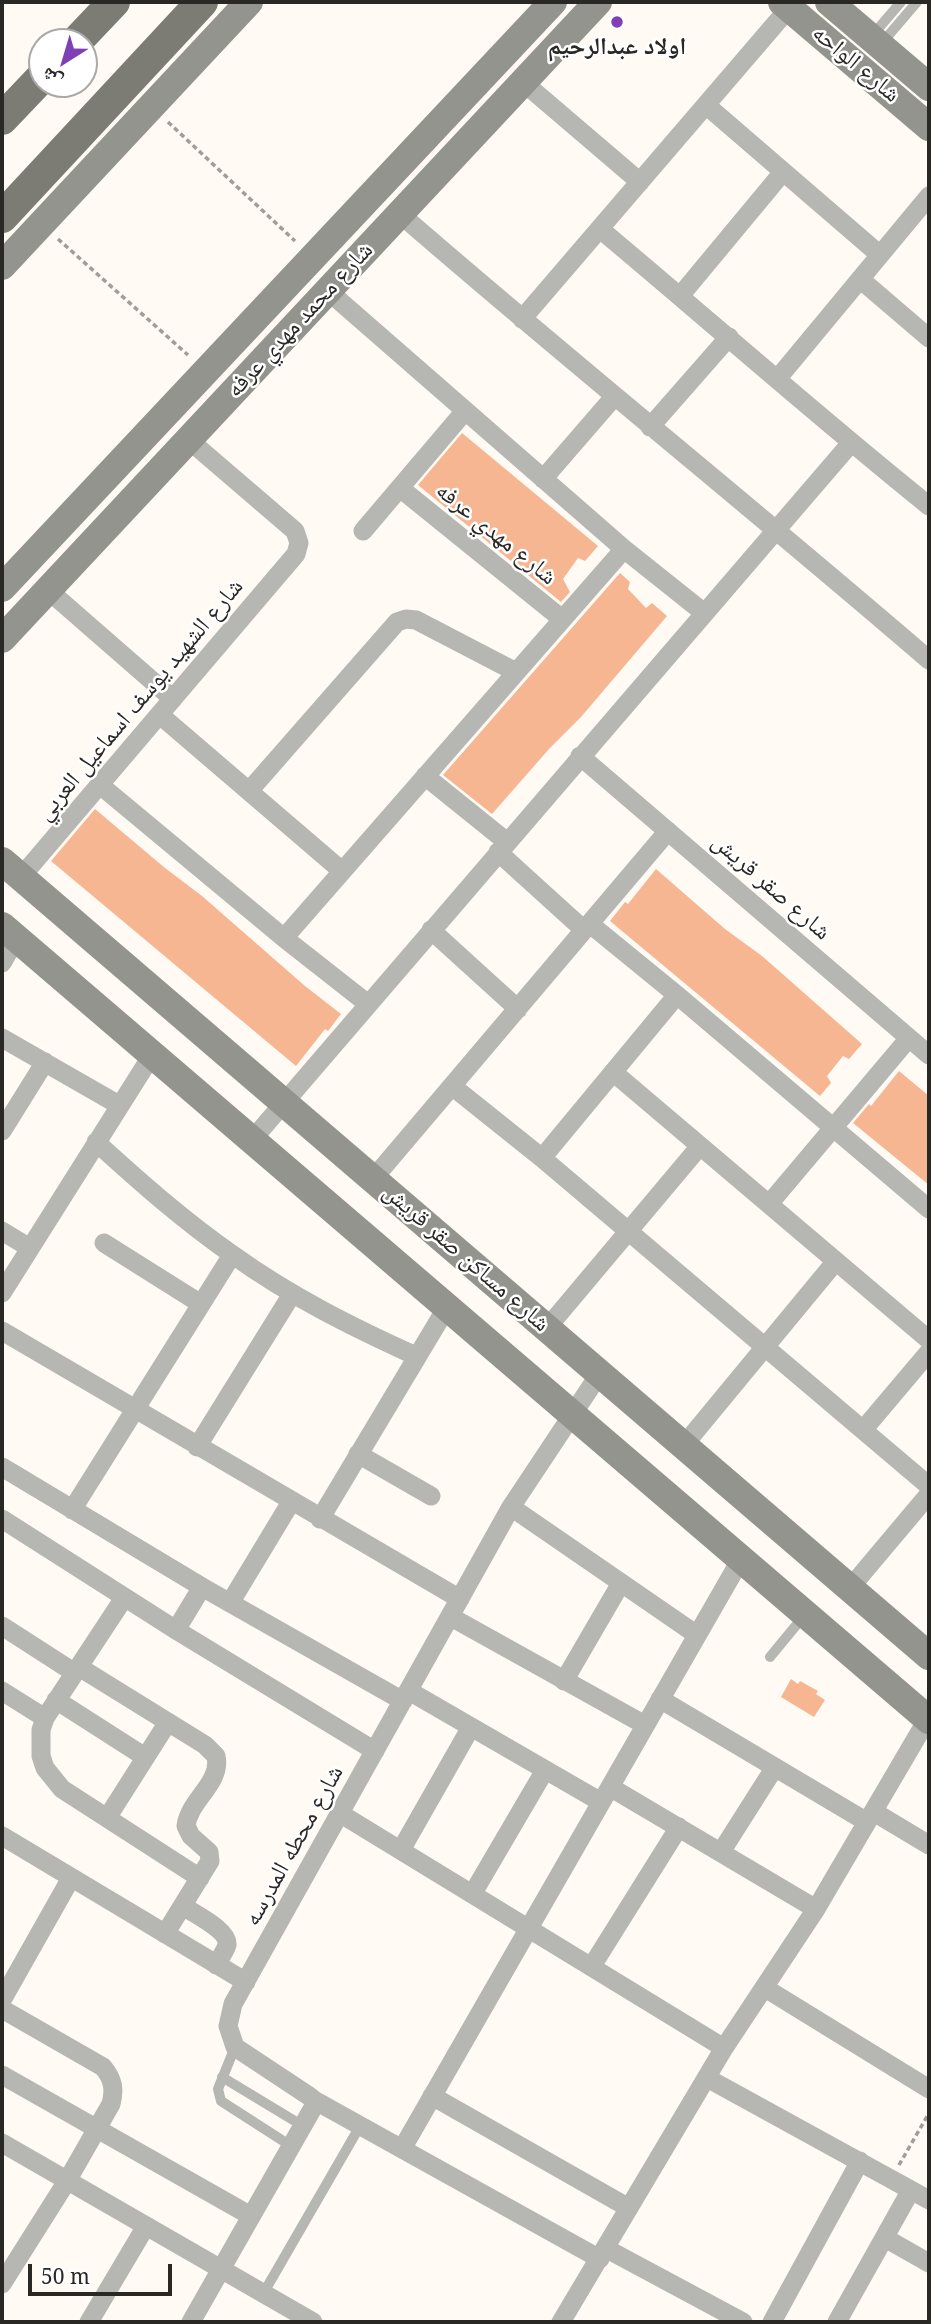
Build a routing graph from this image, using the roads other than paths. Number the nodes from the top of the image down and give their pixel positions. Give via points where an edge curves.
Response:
1 (114, 2) edge
2 (202, 2) edge
3 (249, 2) edge
4 (553, 2) edge
5 (598, 2) edge
6 (829, 2) edge
7 (901, 2) edge
8 (917, 2) edge
9 (785, 5) edge
10 (89, 28) edge
11 (875, 41) junction
12 (523, 82) junction
13 (929, 85) edge
14 (28, 92) edge
15 (706, 105) junction
16 (2, 119) edge
17 (929, 127) edge
18 (783, 172) junction
19 (640, 182) junction
20 (929, 196) edge
21 (400, 213) junction
22 (2, 217) edge
23 (600, 229) junction
24 (880, 255) junction
25 (2, 266) edge
26 (860, 279) junction
27 (327, 290) junction
28 (680, 296) junction
29 (522, 319) junction
30 (729, 337) junction
31 (929, 338) edge
32 (778, 378) junction
33 (614, 397) junction
34 (465, 411) junction
35 (650, 427) junction
36 (189, 440) junction
37 (851, 443) junction
38 (543, 479) junction
39 (400, 488) junction
40 (929, 506) edge
41 (775, 528) junction
42 (363, 531) dead end
43 (624, 548) junction
44 (2, 588) edge
45 (48, 590) junction
46 (703, 612) junction
47 (562, 619) junction
48 (2, 639) edge
49 (929, 660) edge
50 (516, 672) junction
51 (173, 699) junction
52 (160, 715) junction
53 (580, 756) junction
54 (425, 776) junction
55 (100, 785) junction
56 (249, 791) junction
57 (668, 831) junction
58 (502, 847) junction
59 (11, 869) edge
60 (342, 871) junction
61 (587, 927) junction
62 (431, 930) junction
63 (9, 932) edge
64 (284, 938) junction
65 (2, 963) edge
66 (677, 995) junction
67 (368, 1004) junction
68 (518, 1009) junction
69 (2, 1038) edge
70 (923, 1046) edge
71 (152, 1055) junction
72 (45, 1062) junction
73 (612, 1072) junction
74 (452, 1086) junction
75 (284, 1102) junction
76 (120, 1105) junction
77 (833, 1128) junction
78 (2, 1130) edge
79 (252, 1140) junction
80 (96, 1142) junction
81 (700, 1146) junction
82 (542, 1158) junction
83 (373, 1179) junction
84 (769, 1204) junction
85 (929, 1209) edge
86 (2, 1231) edge
87 (628, 1232) junction
88 (104, 1243) dead end
89 (30, 1248) junction
90 (232, 1255) junction
91 (836, 1261) junction
92 (2, 1293) edge
93 (292, 1294) junction
94 (201, 1304) junction
95 (447, 1307) junction
96 (547, 1328) junction
97 (2, 1331) edge
98 (929, 1340) edge
99 (764, 1347) junction
100 (929, 1352) edge
101 (416, 1356) junction
102 (600, 1373) junction
103 (135, 1410) junction
104 (571, 1414) junction
105 (863, 1430) junction
106 (684, 1445) junction
107 (197, 1447) junction
108 (358, 1454) junction
109 (2, 1467) edge
110 (929, 1486) edge
111 (929, 1494) edge
112 (431, 1496) dead end
113 (291, 1502) junction
114 (511, 1507) junction
115 (72, 1510) junction
116 (2, 1519) edge
117 (320, 1519) junction
118 (741, 1559) junction
119 (621, 1583) junction
120 (202, 1587) junction
121 (850, 1588) junction
122 (124, 1598) junction
123 (230, 1603) junction
124 (456, 1608) junction
125 (805, 1614) junction
126 (2, 1626) edge
127 (176, 1630) junction
128 (697, 1635) junction
129 (928, 1651) edge
130 (770, 1657) dead end
131 (77, 1670) junction
132 (564, 1681) junction
133 (2, 1691) edge
134 (406, 1696) junction
135 (660, 1699) junction
136 (56, 1700) junction
137 (45, 1718) junction
138 (928, 1719) edge
139 (168, 1722) junction
140 (645, 1725) junction
141 (471, 1727) junction
142 (375, 1751) junction
143 (145, 1757) junction
144 (775, 1767) junction
145 (545, 1770) junction
146 (606, 1795) junction
147 (341, 1814) junction
148 (870, 1817) junction
149 (107, 1818) junction
150 (679, 1828) junction
151 (2, 1836) edge
152 (929, 1846) edge
153 (401, 1850) junction
154 (721, 1852) junction
155 (71, 1878) junction
156 (201, 1878) junction
157 (472, 1894) junction
158 (183, 1906) junction
159 (816, 1909) junction
160 (529, 1928) junction
161 (165, 1934) junction
162 (216, 1965) junction
163 (592, 1966) junction
164 (246, 1983) junction
165 (765, 1988) junction
166 (2, 2000) edge
167 (2, 2009) edge
168 (235, 2047) junction
169 (724, 2048) junction
170 (2, 2075) edge
171 (222, 2077) junction
172 (707, 2078) junction
173 (928, 2085) edge
174 (432, 2096) junction
175 (314, 2100) junction
176 (303, 2126) junction
177 (360, 2126) junction
178 (97, 2129) junction
179 (2, 2143) edge
180 (291, 2146) junction
181 (402, 2149) junction
182 (860, 2161) junction
183 (67, 2181) junction
184 (911, 2190) junction
185 (929, 2200) edge
186 (629, 2208) junction
187 (251, 2216) junction
188 (146, 2226) junction
189 (885, 2238) junction
190 (603, 2254) junction
191 (929, 2263) edge
192 (220, 2270) junction
193 (2, 2284) edge
194 (263, 2294) junction
195 (89, 2322) edge
196 (191, 2322) edge
197 (313, 2322) edge
198 (561, 2322) edge
199 (743, 2322) edge
200 (772, 2322) edge
201 (837, 2322) edge

1 - 10 main road
2 - 22 main road
3 - 25 street
4 - 44 street, شارع محمد مهدي عرفه
5 - 12 street, شارع محمد مهدي عرفه
6 - 11 street, شارع الواحه
7 - 11 lane
8 - 11 lane
9 - 15 street
9 - 17 street, شارع الواحه
11 - 13 street, شارع الواحه
12 - 19 street
12 - 21 street, شارع محمد مهدي عرفه
14 - 16 main road
15 - 18 street
15 - 19 street
18 - 24 street
18 - 28 street
19 - 23 street
20 - 24 street
21 - 27 street, شارع محمد مهدي عرفه
21 - 29 street
23 - 28 street
23 - 29 street
24 - 26 street
26 - 31 street
26 - 32 street
27 - 34 street
27 - 36 street, شارع محمد مهدي عرفه
28 - 30 street
29 - 33 street
30 - 32 street
30 - 35 street
32 - 37 street
33 - 35 street
33 - 38 street
34 - 38 street
34 - 39 street
35 - 41 street
36 - 45 street, شارع محمد مهدي عرفه
36 - 51 street, شارع الشهيد يوسف اسماعيل العربي via 295,531 299,542 296,554
37 - 40 street
37 - 41 street
38 - 43 street
39 - 42 street
39 - 47 street, شارع مهدي عرفه
41 - 46 street
41 - 49 street
43 - 46 street
43 - 47 street
45 - 48 street, شارع محمد مهدي عرفه
45 - 51 street
46 - 53 street
47 - 50 street
50 - 54 street
50 - 56 street via 416,620 397,622
51 - 52 street, شارع الشهيد يوسف اسماعيل العربي
52 - 55 street, شارع الشهيد يوسف اسماعيل العربي
52 - 56 street
53 - 57 street, شارع صقر قريش
53 - 58 street
54 - 58 street
54 - 60 street
55 - 59 street, شارع الشهيد يوسف اسماعيل العربي
55 - 64 street
56 - 60 street
57 - 61 street
57 - 70 street, شارع صقر قريش
58 - 61 street
58 - 62 street
59 - 75 street, شارع مساكن صقر قريش
60 - 64 street
61 - 66 street
61 - 68 street
62 - 67 street
62 - 68 street
63 - 65 street
63 - 71 street, شارع مساكن صقر قريش
64 - 67 street
66 - 73 street
66 - 77 street
67 - 75 street
68 - 74 street
69 - 72 street
70 - 77 street
71 - 76 street
71 - 79 street, شارع مساكن صقر قريش
72 - 76 street
72 - 78 street
73 - 81 street
73 - 82 street
74 - 82 street
74 - 83 street
75 - 79 street
75 - 83 street, شارع مساكن صقر قريش
76 - 80 street
77 - 84 street
77 - 85 street
79 - 95 street, شارع مساكن صقر قريش
80 - 89 street
80 - 90 street
81 - 84 street
81 - 87 street
82 - 87 street
83 - 96 street, شارع مساكن صقر قريش
84 - 91 street
86 - 89 street
87 - 96 street
87 - 99 street
88 - 94 street
89 - 92 street
90 - 93 street
90 - 94 street
91 - 98 street
91 - 99 street
93 - 101 street
93 - 107 street
94 - 103 street
95 - 101 street
95 - 104 street, شارع مساكن صقر قريش
96 - 102 street, شارع مساكن صقر قريش
97 - 103 street
99 - 105 street
99 - 106 street
100 - 105 street
101 - 108 street
102 - 104 street, شارع محطه المدرسه
102 - 106 street, شارع مساكن صقر قريش
103 - 107 street
103 - 115 street
104 - 114 street, شارع محطه المدرسه
104 - 118 street, شارع مساكن صقر قريش
105 - 110 street
106 - 121 street, شارع مساكن صقر قريش
107 - 113 street
108 - 112 street
108 - 117 street
109 - 115 street
111 - 121 street
113 - 117 street
113 - 123 street
114 - 119 street
114 - 124 street, شارع محطه المدرسه
115 - 120 street
116 - 122 street
117 - 124 street
118 - 125 street, شارع مساكن صقر قريش
118 - 128 street
119 - 128 street
119 - 132 street
120 - 123 street
120 - 127 street
121 - 129 street, شارع مساكن صقر قريش
122 - 127 street
122 - 131 street
123 - 134 street
124 - 132 street
124 - 134 street, شارع محطه المدرسه
125 - 130 lane
125 - 138 street, شارع مساكن صقر قريش
126 - 131 street
127 - 142 street
128 - 135 street
131 - 136 street
131 - 139 street
132 - 140 street
133 - 137 street
134 - 141 street
134 - 142 street, شارع محطه المدرسه
135 - 140 street
135 - 144 street
136 - 137 street
136 - 143 street
137 - 149 street via 39,1743 45,1768 62,1788
138 - 148 street
139 - 143 street
139 - 156 street via 211,1749 217,1763 187,1820 188,1832 211,1856
140 - 146 street
141 - 145 street
141 - 153 street
142 - 147 street, شارع محطه المدرسه
143 - 149 street
144 - 148 street
144 - 154 street
145 - 146 street
145 - 157 street
146 - 150 street
146 - 160 street
147 - 153 street
147 - 164 street, شارع محطه المدرسه
148 - 152 street
148 - 159 street
149 - 156 street
150 - 154 street
150 - 163 street
151 - 155 street
153 - 157 street
154 - 159 street
155 - 161 street
155 - 166 street
156 - 158 street
157 - 160 street
158 - 161 street
158 - 162 street via 223,1933 226,1948
159 - 165 street
160 - 163 street
160 - 174 street
161 - 162 street
162 - 164 street
163 - 169 street
164 - 168 street, شارع محطه المدرسه via 229,2014
165 - 169 street
165 - 173 street
167 - 178 street via 110,2075 114,2094
168 - 171 lane
168 - 175 street
169 - 172 street
170 - 178 street
171 - 176 lane
171 - 180 lane via 221,2101
172 - 182 street
172 - 186 street
174 - 181 street
174 - 186 street
175 - 176 street
175 - 177 street
176 - 180 street
177 - 181 street
177 - 194 lane
178 - 183 street
178 - 187 street
179 - 183 street
180 - 187 street
181 - 190 street
182 - 184 street
182 - 200 street
183 - 188 street
183 - 193 street
184 - 185 street
184 - 189 street
186 - 190 street
187 - 192 street
188 - 192 street
188 - 195 street
189 - 191 street
189 - 201 street
190 - 198 street
190 - 199 street
192 - 194 street
192 - 196 street
194 - 197 street

